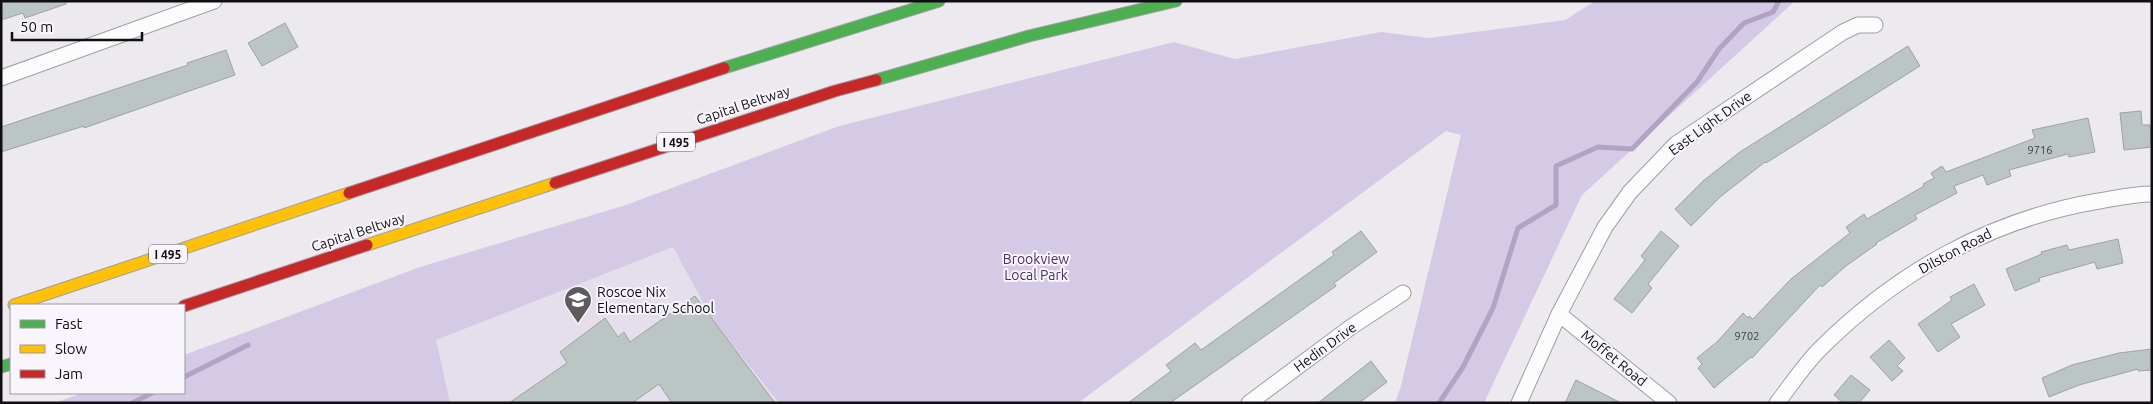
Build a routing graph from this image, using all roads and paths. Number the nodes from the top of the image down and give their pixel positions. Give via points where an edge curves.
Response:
1 (214, 1) edge
2 (940, 1) edge
3 (1176, 1) edge
4 (1875, 25) dead end
5 (1, 78) edge
6 (2152, 194) edge
7 (1403, 293) dead end
8 (19, 304) edge
9 (185, 306) edge
10 (1559, 314) junction
11 (1249, 403) edge
12 (1518, 403) edge
13 (1669, 403) edge
14 (1777, 403) edge

1 - 5 street
2 - 8 highway, I 495 via 720,69
3 - 9 highway, Capital Beltway / I 495 via 1029,36 835,91
4 - 10 street, East Light Drive via 1858,25 1843,32 1676,144 1630,192 1606,227
6 - 14 street, Dilston Road via 2064,207 2001,227 1939,257 1875,300 1826,344
7 - 11 street, Hedin Drive via 1351,327
10 - 12 street, East Light Drive
10 - 13 street, Moffet Road

